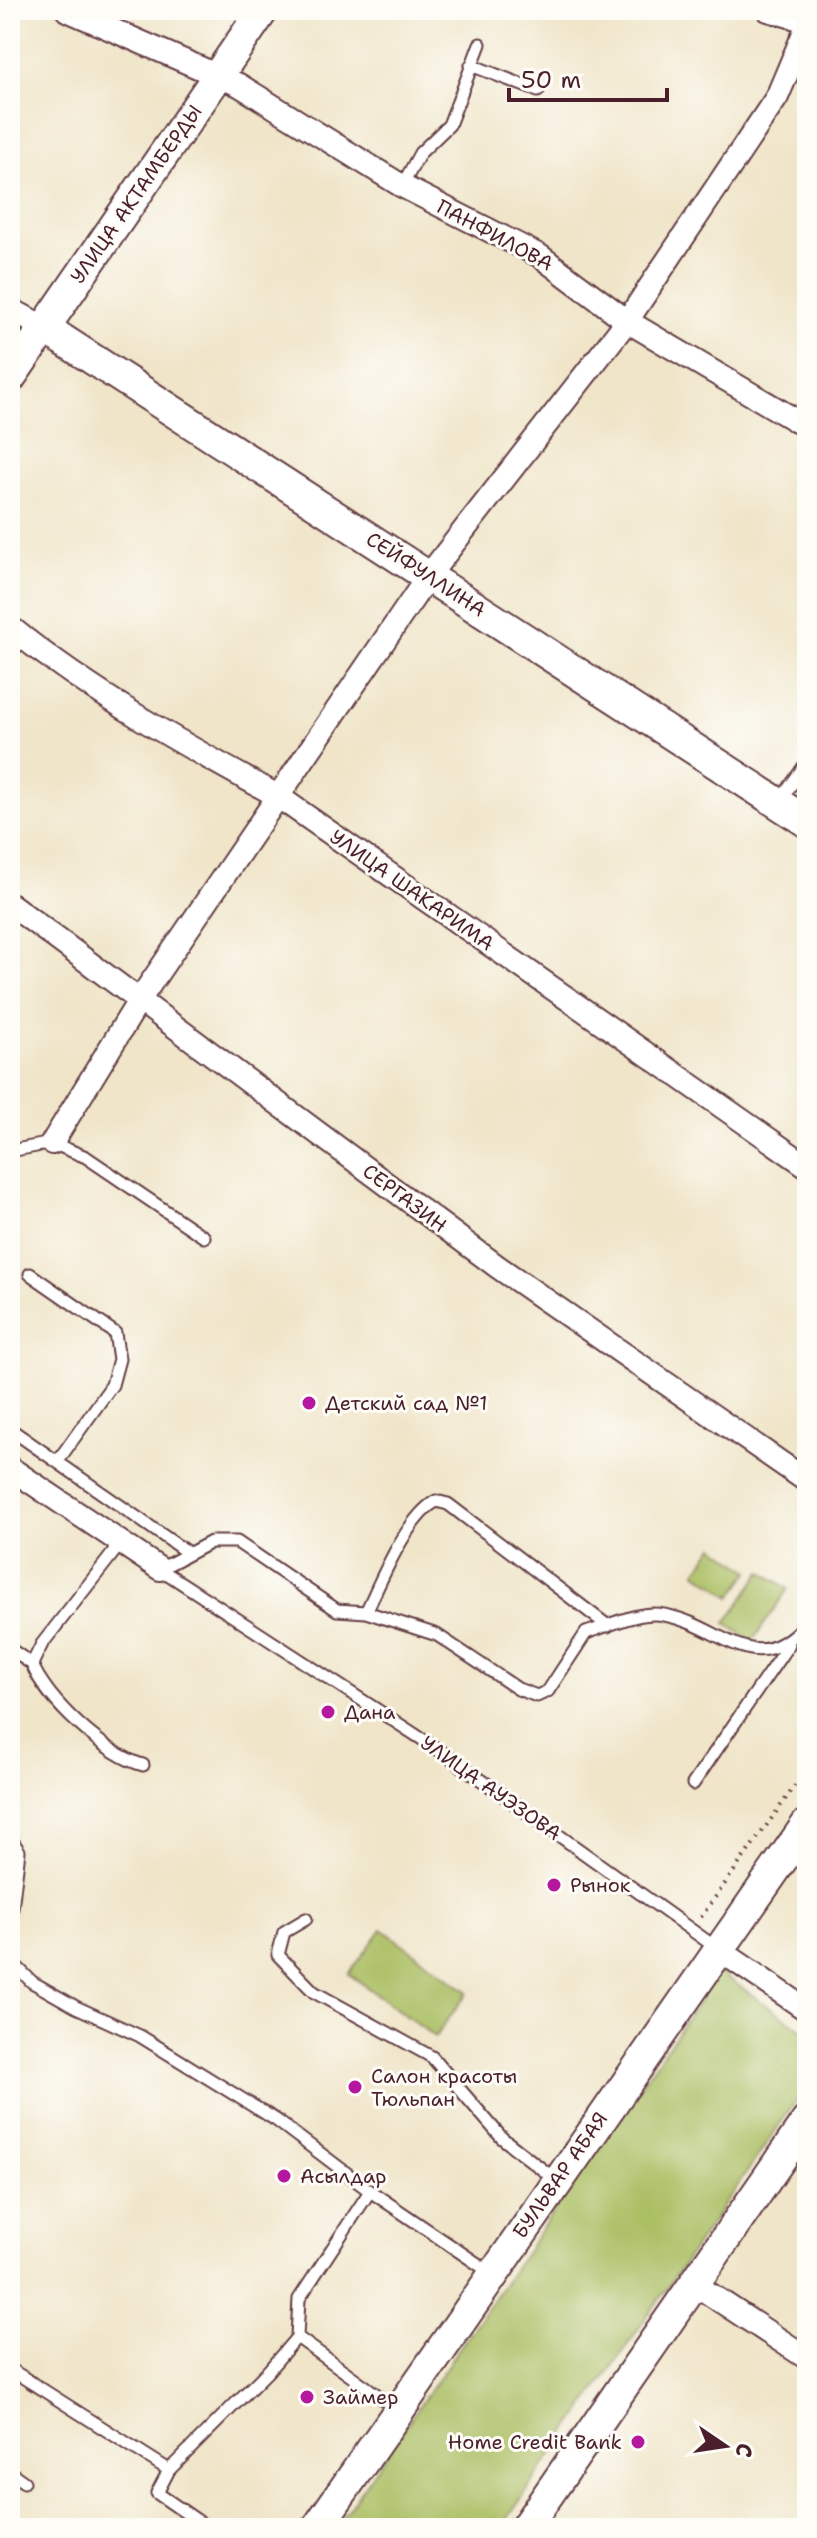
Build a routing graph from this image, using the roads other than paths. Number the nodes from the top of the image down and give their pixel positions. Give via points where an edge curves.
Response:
1 (67, 10) edge
2 (263, 10) edge
3 (768, 10) edge
4 (807, 23) edge
5 (480, 44) dead end
6 (471, 65) junction
7 (219, 76) junction
8 (538, 91) dead end
9 (402, 186) junction
10 (10, 309) edge
11 (627, 321) junction
12 (43, 327) junction
13 (10, 378) edge
14 (807, 427) edge
15 (429, 575) junction
16 (10, 627) edge
17 (807, 762) edge
18 (276, 795) junction
19 (778, 803) junction
20 (807, 822) edge
21 (10, 904) edge
22 (140, 999) junction
23 (52, 1143) junction
24 (10, 1151) edge
25 (807, 1166) edge
26 (204, 1237) dead end
27 (30, 1274) dead end
28 (10, 1429) edge
29 (57, 1462) junction
30 (10, 1468) edge
31 (807, 1481) edge
32 (121, 1543) junction
33 (188, 1553) junction
34 (160, 1569) junction
35 (366, 1612) junction
36 (807, 1622) edge
37 (608, 1626) junction
38 (789, 1643) junction
39 (10, 1649) edge
40 (32, 1664) junction
41 (143, 1765) dead end
42 (693, 1784) dead end
43 (807, 1824) edge
44 (10, 1838) edge
45 (306, 1919) dead end
46 (11, 1926) edge
47 (10, 1945) edge
48 (718, 1949) junction
49 (10, 1961) edge
50 (807, 2010) edge
51 (807, 2121) edge
52 (557, 2180) junction
53 (370, 2191) junction
54 (492, 2273) junction
55 (693, 2283) junction
56 (297, 2337) junction
57 (807, 2358) edge
58 (10, 2369) edge
59 (398, 2410) junction
60 (169, 2470) junction
61 (10, 2472) edge
62 (24, 2482) dead end
63 (208, 2528) edge
64 (317, 2528) edge
65 (525, 2528) edge

1 - 7 street, ПАНФИЛОВА
2 - 7 main road, УЛИЦА АКТАМБЕРДЫ
3 - 4 street
4 - 11 street via 777,97
5 - 6 lane
6 - 8 lane
6 - 9 lane via 449,125 420,153
7 - 9 street, ПАНФИЛОВА
7 - 12 main road, УЛИЦА АКТАМБЕРДЫ
9 - 11 street, ПАНФИЛОВА via 540,256
10 - 12 street
11 - 14 street, ПАНФИЛОВА
11 - 15 street
12 - 13 main road, УЛИЦА АКТАМБЕРДЫ
12 - 15 main road, СЕЙФУЛЛИНА
15 - 18 street
15 - 19 main road, СЕЙФУЛЛИНА
16 - 18 street, УЛИЦА ШАКАРИМА via 189,748
17 - 19 lane
18 - 22 street
18 - 25 street, УЛИЦА ШАКАРИМА
19 - 20 main road, СЕЙФУЛЛИНА
21 - 22 street, СЕРГАЗИН
22 - 23 street
22 - 31 street, СЕРГАЗИН via 498,1267
23 - 24 lane
23 - 26 lane via 86,1157
27 - 29 lane via 115,1333 119,1359 112,1385
28 - 29 lane
29 - 33 lane
30 - 32 street, УЛИЦА АУЭЗОВА
32 - 34 street, УЛИЦА АУЭЗОВА
32 - 40 lane
33 - 34 lane
33 - 35 lane via 211,1542 237,1542 337,1610
34 - 48 lane, УЛИЦА АУЭЗОВА via 445,1754
35 - 37 lane via 437,1635 537,1696 548,1691 586,1633
35 - 37 lane via 393,1556 426,1507 436,1501 448,1504
36 - 38 lane
37 - 38 lane via 662,1614 707,1628 752,1653
38 - 42 lane
39 - 40 lane
40 - 41 lane via 74,1719 126,1760
43 - 48 main road, БУЛЬВАР АБАЯ
44 - 46 lane via 19,1851
45 - 52 lane via 284,1932 278,1955 288,1968 314,1992 432,2057 502,2138
46 - 47 lane
48 - 50 street, УЛИЦА АУЭЗОВА
48 - 52 main road, БУЛЬВАР АБАЯ
49 - 53 lane via 32,1982 140,2036 276,2120
51 - 55 main road
52 - 54 main road, БУЛЬВАР АБАЯ
53 - 54 lane
53 - 56 lane via 299,2299
54 - 59 main road, БУЛЬВАР АБАЯ
55 - 57 street
55 - 65 main road
56 - 59 lane
56 - 60 lane
58 - 60 lane
59 - 64 main road, БУЛЬВАР АБАЯ
60 - 63 lane via 157,2493
61 - 62 lane

